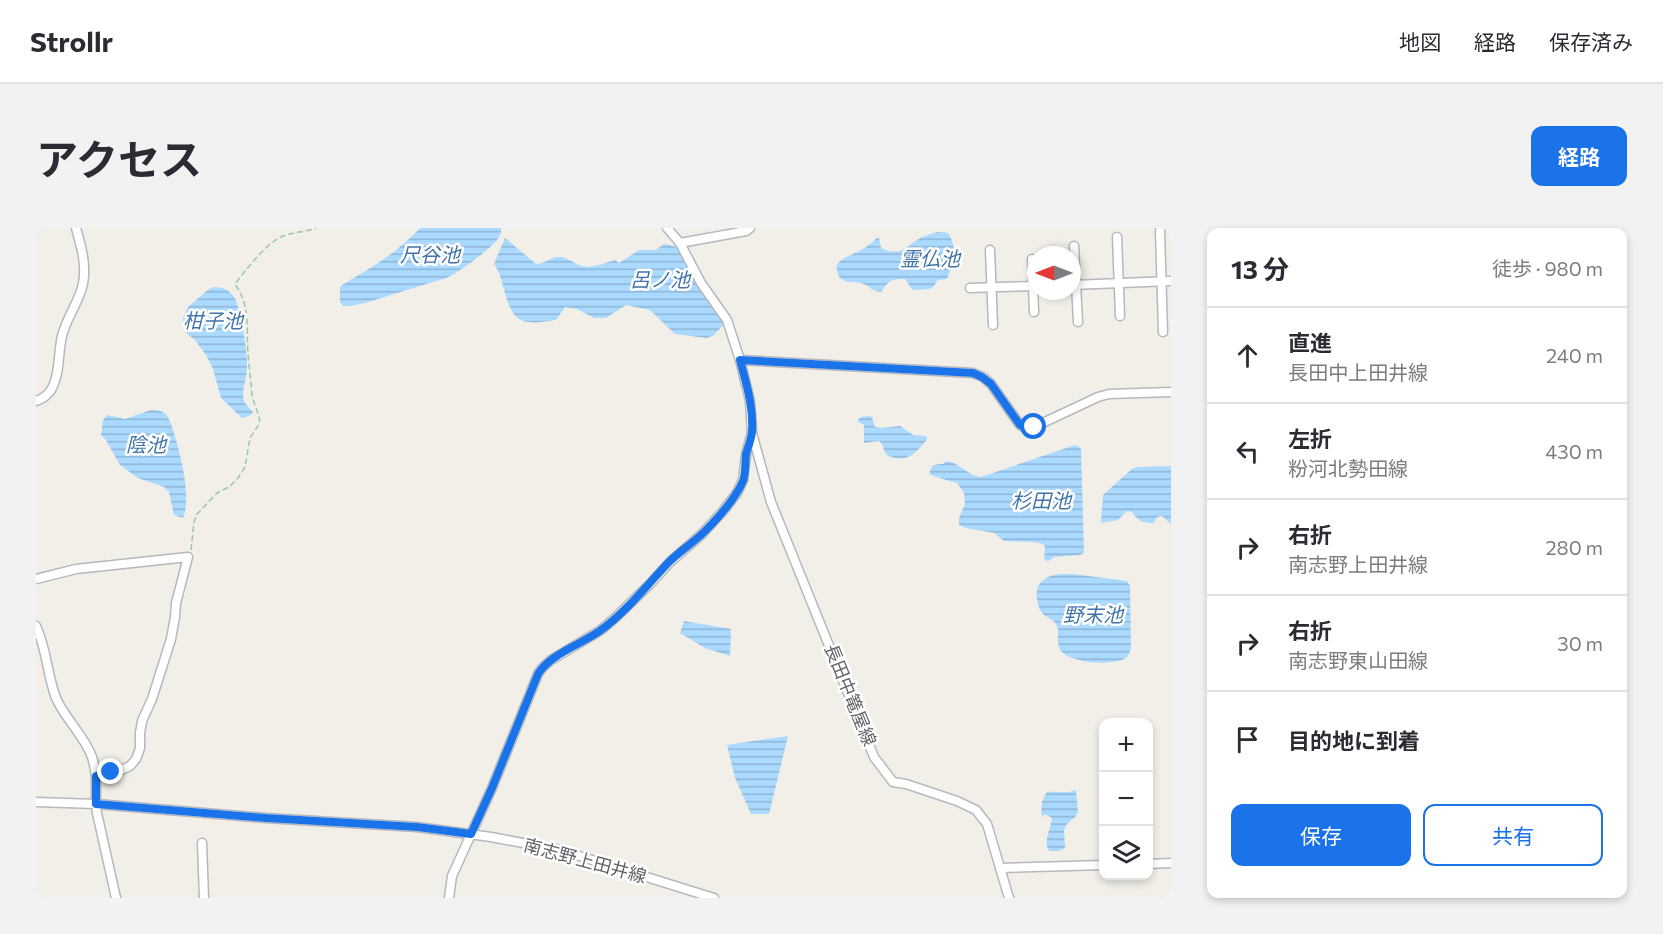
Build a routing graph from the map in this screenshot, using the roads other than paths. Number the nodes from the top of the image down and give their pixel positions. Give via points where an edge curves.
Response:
1 (76, 228) edge
2 (668, 228) edge
3 (750, 228) edge
4 (1160, 231) dead end
5 (1117, 237) dead end
6 (680, 243) junction
7 (990, 250) dead end
8 (1166, 281) edge
9 (1119, 283) junction
10 (1081, 285) edge
11 (1027, 286) edge
12 (992, 287) junction
13 (970, 288) dead end
14 (1035, 300) edge
15 (1076, 300) edge
16 (1035, 312) dead end
17 (1119, 316) dead end
18 (1078, 322) dead end
19 (993, 325) dead end
20 (1163, 332) dead end
21 (740, 360) junction
22 (1171, 392) edge
23 (36, 401) edge
24 (752, 432) junction
25 (36, 579) edge
26 (36, 627) edge
27 (96, 776) junction
28 (36, 802) edge
29 (96, 804) junction
30 (471, 834) junction
31 (202, 843) dead end
32 (1171, 863) edge
33 (1153, 864) edge
34 (1099, 865) edge
35 (1000, 868) junction
36 (116, 898) edge
37 (204, 898) edge
38 (449, 898) edge
39 (714, 898) edge
40 (1009, 898) edge

1 - 23 street via 82,252 82,287 62,336 53,384 45,397
2 - 6 street
3 - 6 street
4 - 8 street
5 - 9 street
6 - 21 street via 701,283 728,320
7 - 12 street
8 - 9 street
8 - 20 street
9 - 10 street
9 - 17 street
11 - 12 street
12 - 13 street
12 - 19 street
14 - 16 street
15 - 18 street
21 - 22 street via 973,373 991,384 1026,428 1109,394
21 - 24 street via 750,401
24 - 30 street via 743,480 723,511 615,618 542,668
24 - 35 street, 長田中篭屋線 via 771,502 874,757 893,782 976,810 987,824
25 - 27 street via 76,568 188,556 171,639 153,699 142,720 136,759 121,770
26 - 27 street via 52,687 93,758
27 - 29 street
28 - 29 street, 南志野上田井線
29 - 30 street, 南志野上田井線
29 - 36 street
30 - 38 street via 452,876
30 - 39 street, 南志野上田井線 via 560,850
31 - 37 street
32 - 33 street
34 - 35 street
35 - 40 street, 長田中篭屋線

